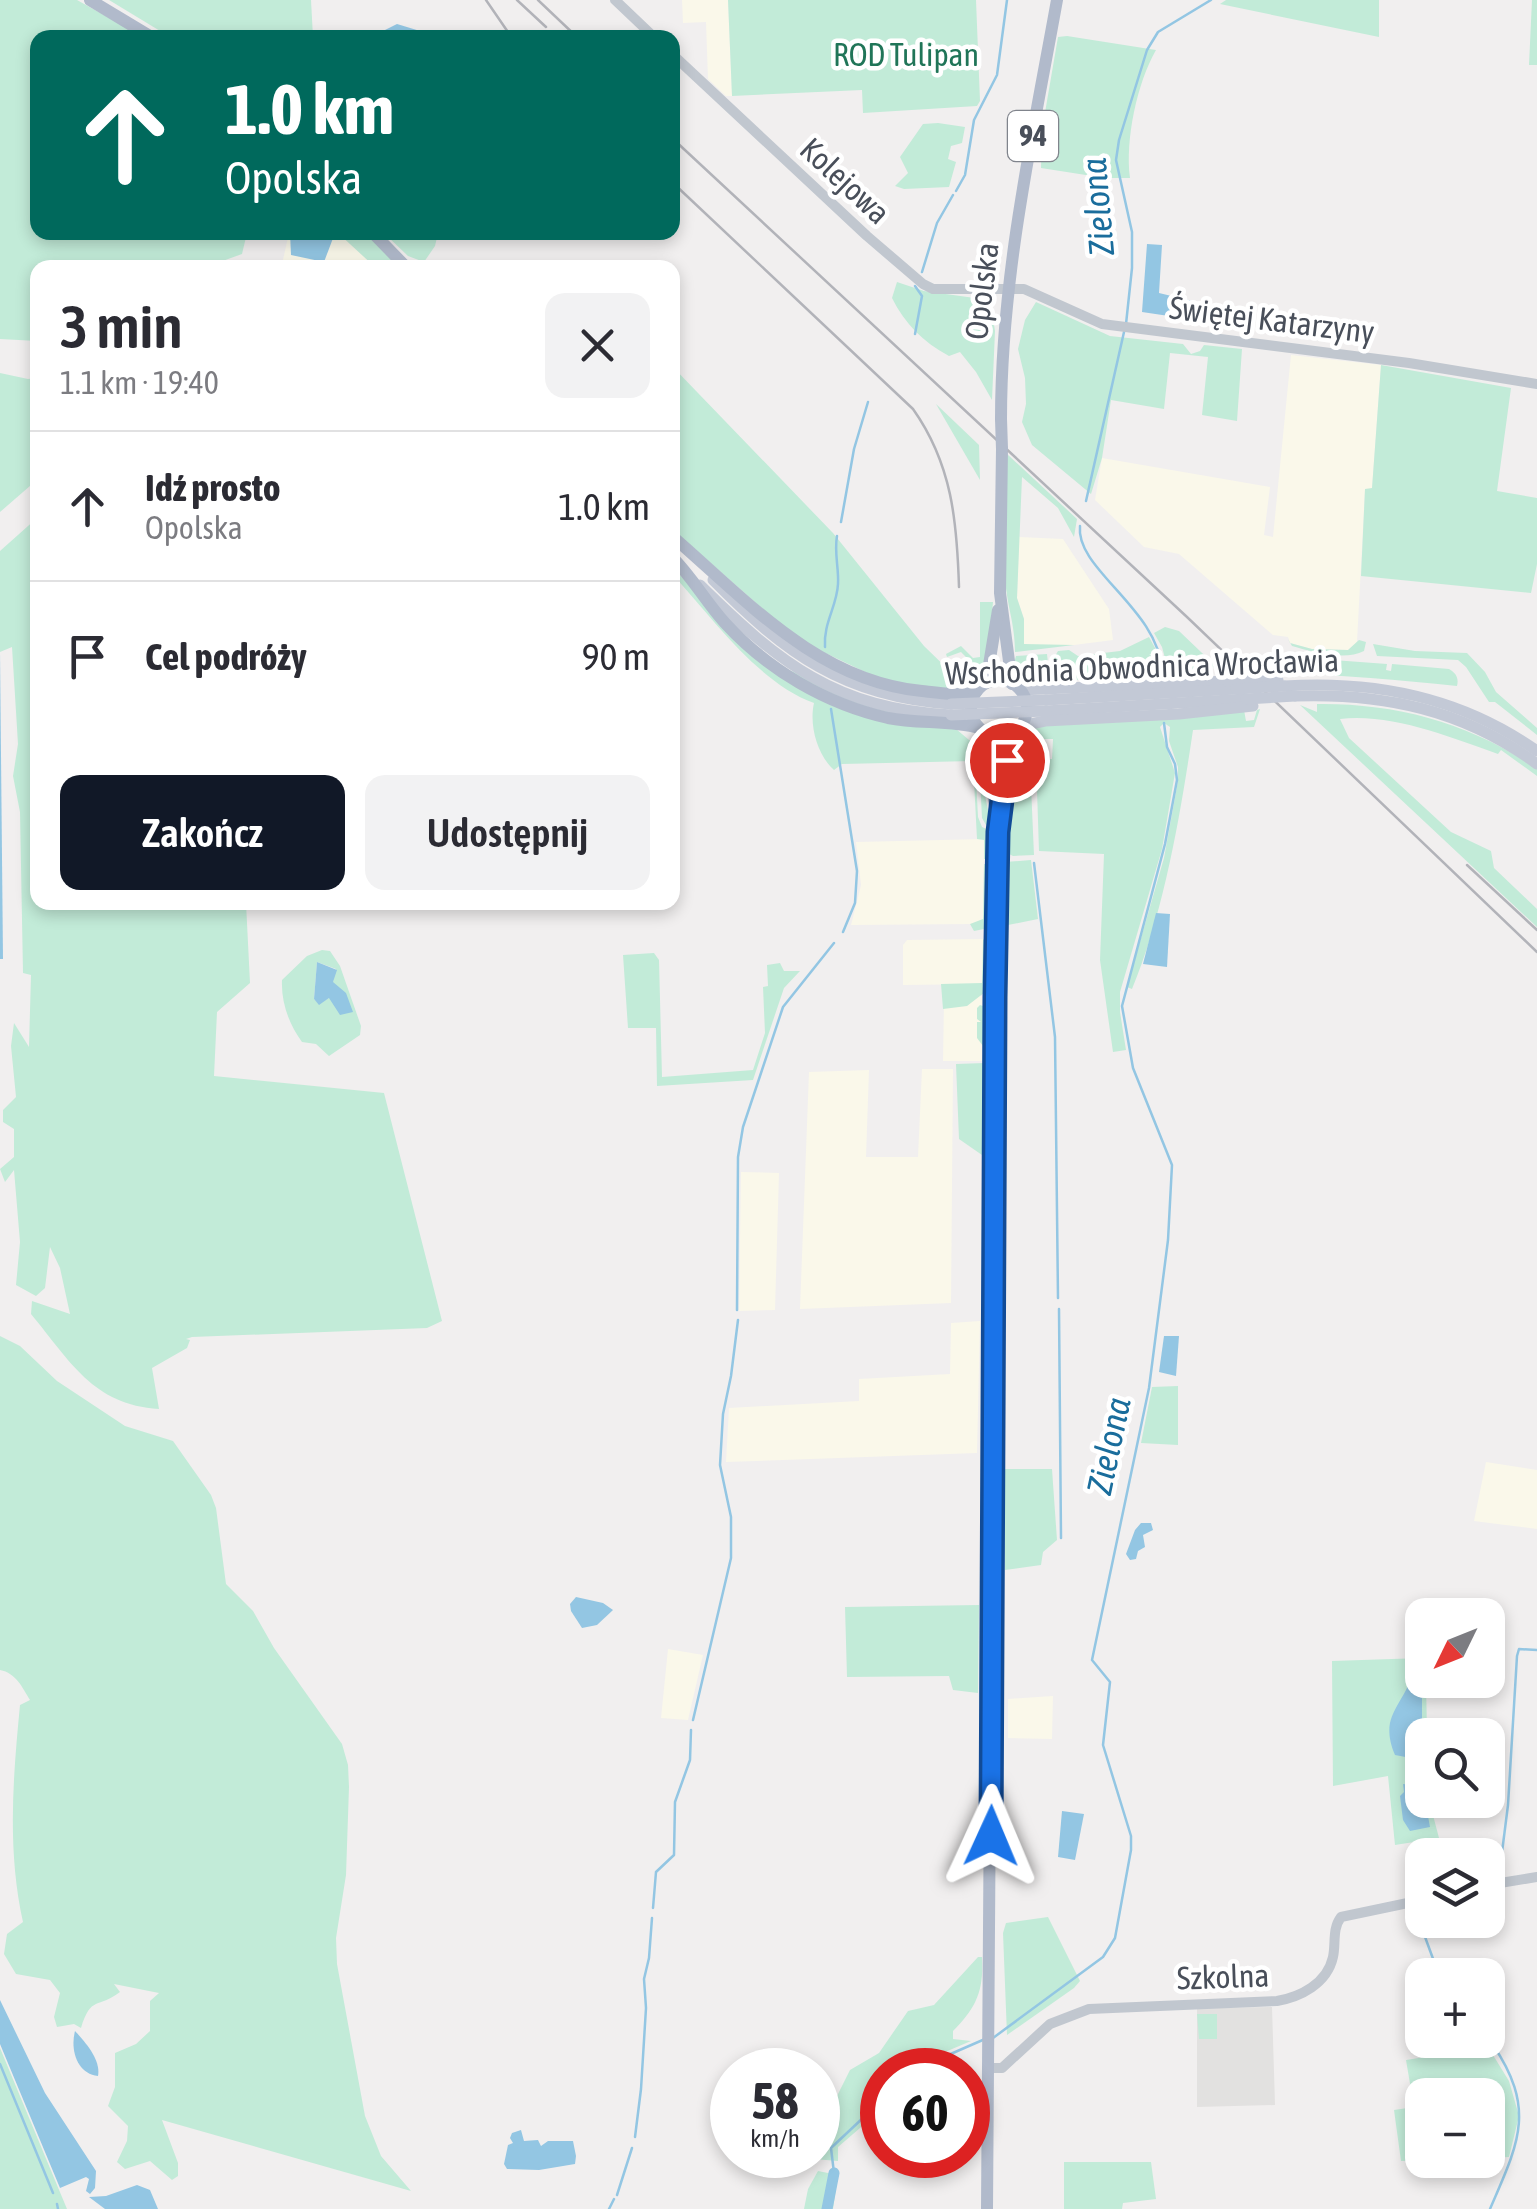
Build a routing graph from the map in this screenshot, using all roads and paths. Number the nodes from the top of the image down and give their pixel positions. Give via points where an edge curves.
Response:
1 (90, 0) edge
2 (615, 0) edge
3 (1056, 0) edge
4 (140, 30) edge
5 (647, 30) edge
6 (680, 61) edge
7 (380, 240) edge
8 (399, 260) edge
9 (1008, 288) junction
10 (1537, 384) edge
11 (680, 543) edge
12 (680, 544) edge
13 (680, 565) edge
14 (680, 566) edge
15 (1000, 593) junction
16 (1232, 685) junction
17 (1016, 687) junction
18 (981, 688) junction
19 (1281, 688) junction
20 (1250, 702) junction
21 (1046, 705) junction
22 (951, 709) junction
23 (1018, 729) junction
24 (982, 730) junction
25 (1537, 751) edge
26 (1537, 764) edge
27 (998, 832) junction
28 (1537, 1877) edge
29 (1505, 1882) edge
30 (1405, 1904) edge
31 (990, 2048) edge
32 (990, 2068) edge
33 (988, 2178) edge
34 (987, 2209) edge

1 - 4 main road
2 - 5 street
3 - 9 main road, Opolska / 94
6 - 9 street, Kolejowa via 922,284 942,290
7 - 8 main road
9 - 10 street, Świętej Katarzyny via 1113,326
9 - 15 main road, Opolska / 94, bridge via 1001,362
11 - 18 main road via 790,638 836,666 907,690
12 - 22 main road, Wschodnia Obwodnica Wrocławia via 795,655 874,692
13 - 22 main road, Wschodnia Obwodnica Wrocławia via 800,672 886,707
14 - 24 main road via 752,648 821,694 888,718
15 - 17 main road, Opolska / 94
15 - 18 main road, Opolska / 94
16 - 17 main road
16 - 19 main road, bridge
16 - 21 main road, Wschodnia Obwodnica Wrocławia
17 - 18 main road via 1004,681
17 - 23 main road, 94 via 1027,708
18 - 24 main road, 94 via 971,711
19 - 20 main road, bridge
19 - 25 main road, Wschodnia Obwodnica Wrocławia via 1376,687 1436,700 1491,722
19 - 26 main road, Wschodnia Obwodnica Wrocławia, bridge via 1295,696 1418,705 1479,728
20 - 21 main road, Wschodnia Obwodnica Wrocławia
20 - 23 main road
21 - 22 main road, Wschodnia Obwodnica Wrocławia, bridge
23 - 24 main road via 995,736
23 - 27 main road, 94 via 1010,739
24 - 27 main road, 94
27 - 31 main road, 94
28 - 29 street
30 - 32 street, Szkolna via 1340,1917 1329,1968 1298,1997 1089,2009 1058,2020 1002,2068
33 - 34 main road, 94

